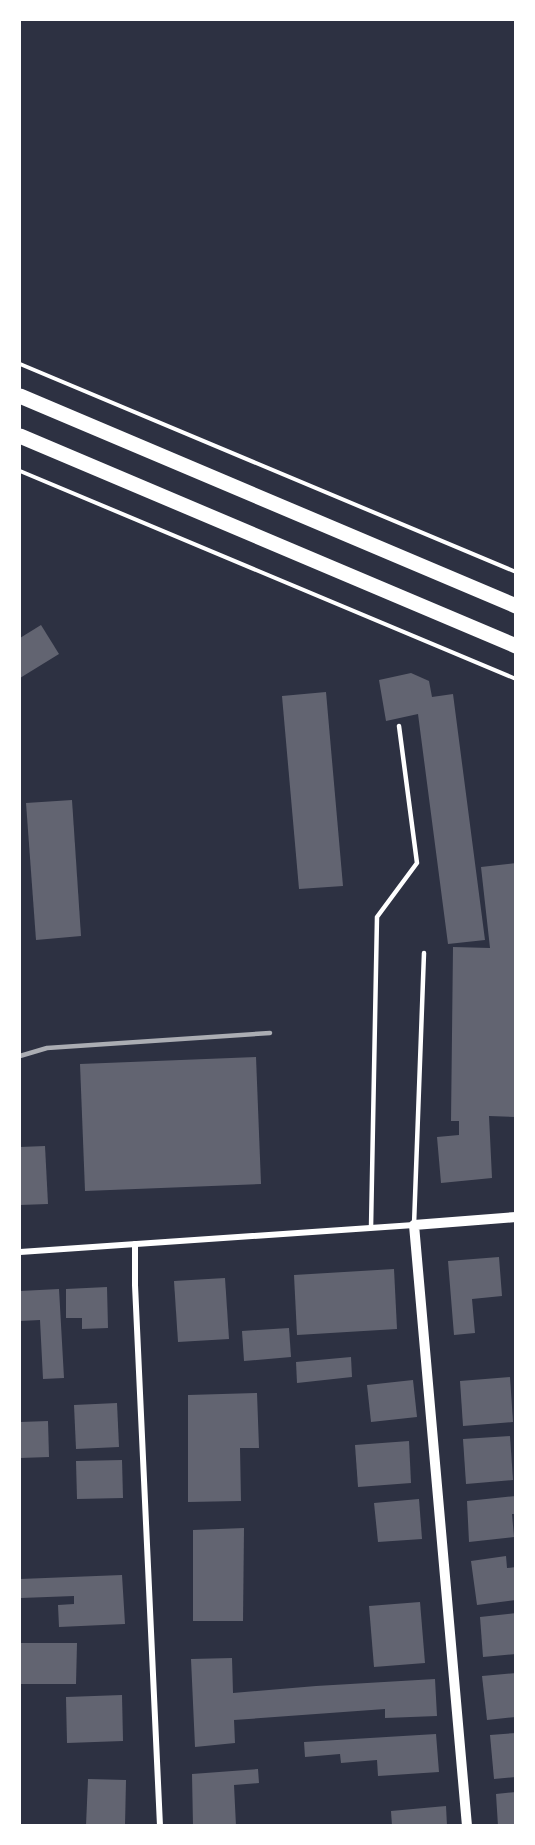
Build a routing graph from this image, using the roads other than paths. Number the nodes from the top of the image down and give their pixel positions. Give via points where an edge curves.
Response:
1 (20, 396) edge
2 (20, 436) edge
3 (516, 606) edge
4 (516, 646) edge
5 (399, 726) dead end
6 (424, 953) dead end
7 (516, 1217) edge
8 (414, 1225) junction
9 (371, 1228) junction
10 (135, 1244) junction
11 (20, 1252) edge
12 (160, 1826) edge
13 (467, 1826) edge

1 - 3 main road
2 - 4 main road
5 - 9 lane via 417,863 377,917
6 - 8 lane
7 - 8 street
8 - 9 street
8 - 13 street
9 - 10 street
10 - 11 street
10 - 12 street

